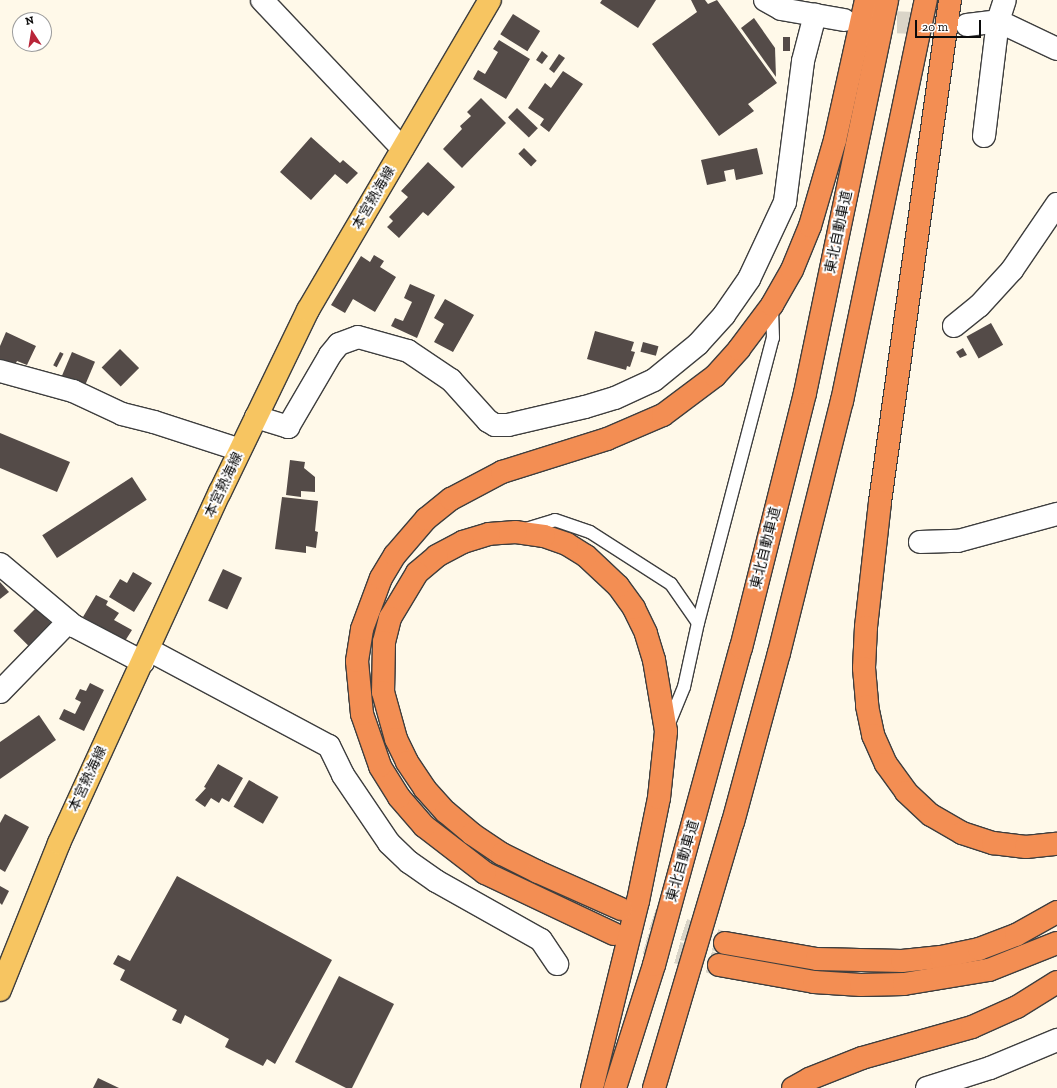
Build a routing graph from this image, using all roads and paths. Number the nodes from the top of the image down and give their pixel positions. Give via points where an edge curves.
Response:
1 (262, 0) edge
2 (490, 0) edge
3 (766, 0) edge
4 (866, 0) edge
5 (887, 0) edge
6 (926, 0) edge
7 (950, 0) edge
8 (1005, 0) edge
9 (815, 15) junction
10 (844, 20) tunnel mouth
11 (998, 21) junction
12 (967, 25) tunnel mouth
13 (1057, 49) edge
14 (984, 136) dead end
15 (402, 148) junction
16 (1057, 204) edge
17 (772, 305) junction
18 (954, 326) dead end
19 (0, 371) edge
20 (256, 417) junction
21 (240, 450) junction
22 (1057, 514) edge
23 (516, 532) junction
24 (920, 542) dead end
25 (0, 564) edge
26 (68, 622) junction
27 (698, 623) junction
28 (146, 656) junction
29 (0, 692) edge
30 (666, 731) junction
31 (1057, 844) edge
32 (621, 909) tunnel mouth
33 (1057, 912) edge
34 (614, 934) tunnel mouth
35 (725, 943) tunnel mouth
36 (1057, 943) edge
37 (557, 964) dead end
38 (719, 965) tunnel mouth
39 (1057, 982) edge
40 (0, 990) edge
41 (1057, 1040) edge
42 (592, 1088) edge
43 (614, 1088) edge
44 (654, 1088) edge
45 (793, 1088) edge
46 (927, 1088) edge

1 - 15 street
2 - 15 main road, 本宮熱海線
3 - 9 street via 781,9
4 - 17 highway via 826,174 795,262
5 - 43 highway, 東北自動車道 via 805,393 747,625 666,920
6 - 44 highway via 842,401 733,822
7 - 31 highway via 880,502 866,626 864,668 867,706 873,734 886,764 906,792 931,815 962,833 993,843 1026,847
8 - 11 street
9 - 10 street
9 - 20 street via 803,61 785,202 749,279 724,315 698,344 654,380 615,398 585,407 508,425 495,425 488,421 451,380 408,351 358,337 339,344 330,355 288,427
11 - 12 street
11 - 13 street
11 - 14 street
15 - 20 main road, 本宮熱海線 via 308,310
16 - 18 street via 1012,270 979,306
17 - 27 lane via 774,338
17 - 34 highway via 739,350 715,376 663,416 607,439 502,472 451,499 426,519 395,555 381,578 362,629 357,661 362,714 380,766 398,797 424,826 485,873
19 - 21 street via 73,391 122,414
20 - 21 main road, 本宮熱海線
21 - 28 main road, 本宮熱海線
22 - 24 street via 958,541
23 - 27 lane via 555,520 590,532 671,584
23 - 30 highway via 544,536 567,544 603,569 618,586 634,608 646,633 662,694
23 - 32 highway via 489,534 462,542 437,556 417,573 404,590 390,618 384,642 383,692 387,715 407,762 425,789 446,812 472,834 514,860
25 - 26 street
26 - 28 street
26 - 29 street
27 - 30 lane via 684,687
28 - 37 street via 329,746 344,775 389,843 409,862 436,881 541,940
28 - 40 main road, 本宮熱海線 via 59,843
30 - 42 highway via 659,798 638,901
33 - 35 highway via 1016,935 979,949 941,957 902,961 817,959
36 - 38 highway via 989,970 904,984 814,982
39 - 45 highway via 1017,1007 972,1027 862,1058
41 - 46 street via 990,1068

